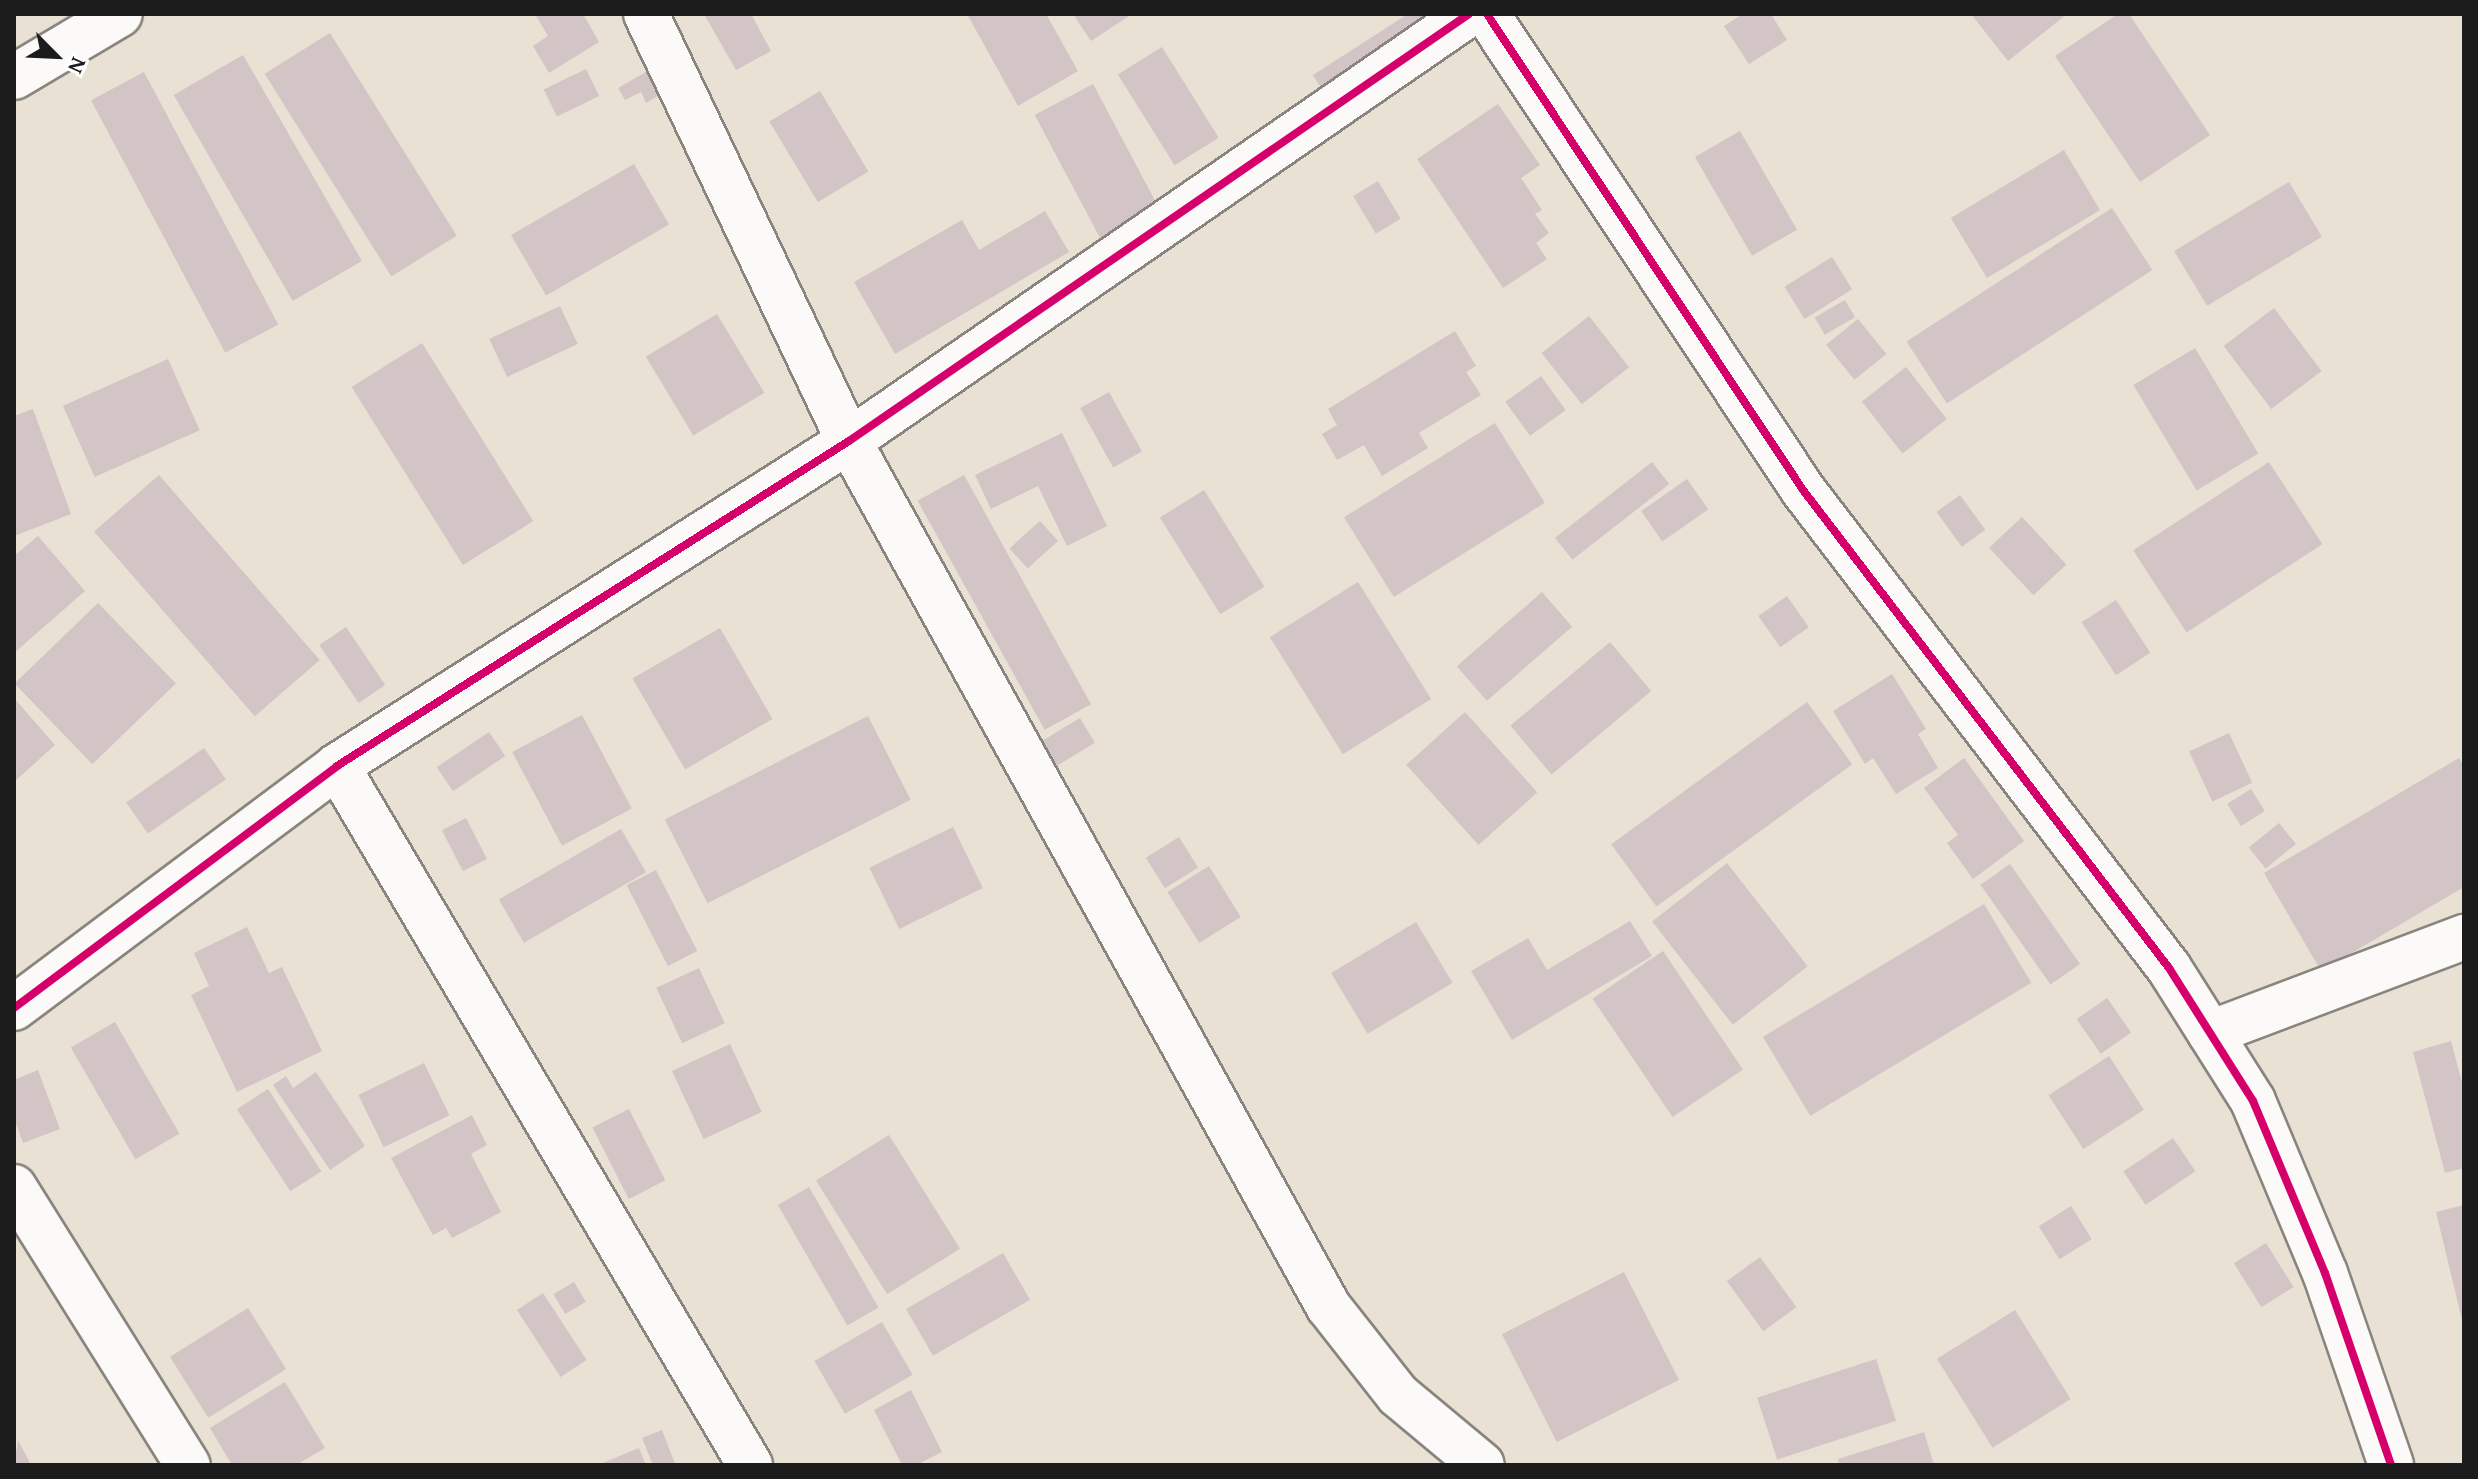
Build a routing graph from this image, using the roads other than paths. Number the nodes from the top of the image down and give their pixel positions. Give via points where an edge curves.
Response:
1 (120, 14) edge
2 (646, 14) edge
3 (1469, 14) edge
4 (1487, 14) edge
5 (14, 77) edge
6 (849, 441) junction
7 (337, 766) junction
8 (2464, 937) edge
9 (14, 1008) edge
10 (2210, 1033) junction
11 (14, 1187) edge
12 (188, 1465) edge
13 (750, 1465) edge
14 (1482, 1465) edge
15 (2391, 1465) edge

1 - 5 street
2 - 6 street
3 - 6 street
4 - 10 street via 1803,490 2169,968
6 - 7 street
6 - 14 street via 1328,1306 1398,1395
7 - 9 street
7 - 13 street
8 - 10 street
10 - 15 street via 2253,1101 2325,1273
11 - 12 street

